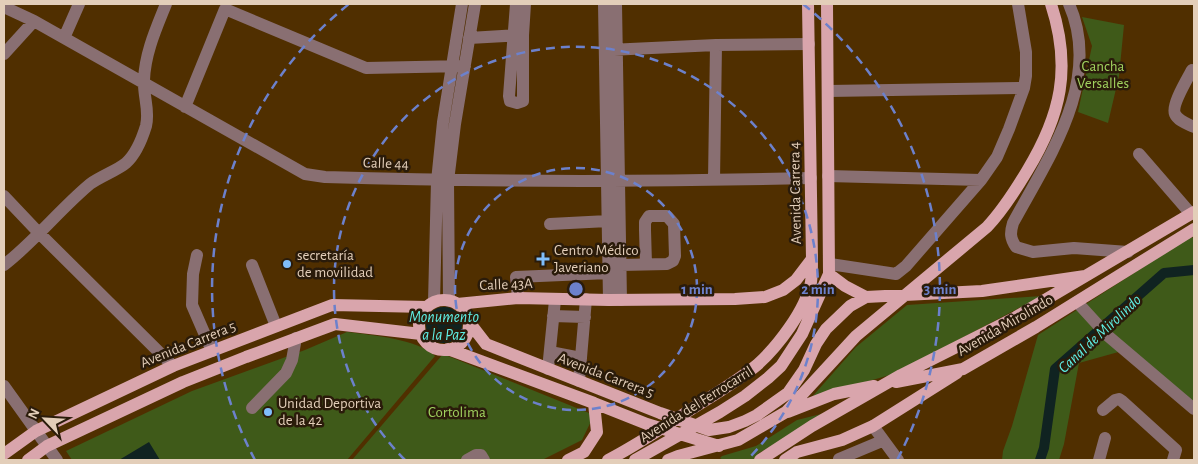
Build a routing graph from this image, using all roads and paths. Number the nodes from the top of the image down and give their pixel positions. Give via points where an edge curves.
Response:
1 (79, 4) edge
2 (166, 4) edge
3 (462, 4) edge
4 (474, 4) edge
5 (516, 4) edge
6 (525, 4) edge
7 (604, 4) edge
8 (616, 4) edge
9 (808, 4) edge
10 (827, 4) edge
11 (1018, 4) edge
12 (1051, 4) edge
13 (1069, 4) edge
14 (4, 8) edge
15 (34, 21) junction
16 (518, 36) junction
17 (64, 38) junction
18 (469, 38) junction
19 (809, 44) junction
20 (716, 45) junction
21 (611, 49) junction
22 (4, 54) edge
23 (459, 66) junction
24 (1192, 70) dead end
25 (144, 82) junction
26 (1024, 88) junction
27 (828, 91) junction
28 (185, 107) junction
29 (1194, 128) edge
30 (1139, 154) dead end
31 (828, 176) junction
32 (811, 178) junction
33 (714, 180) junction
34 (981, 180) junction
35 (443, 181) junction
36 (614, 181) junction
37 (4, 196) edge
38 (1192, 213) edge
39 (608, 221) junction
40 (550, 224) dead end
41 (1194, 229) edge
42 (39, 233) junction
43 (1128, 252) junction
44 (197, 255) dead end
45 (812, 259) junction
46 (646, 264) dead end
47 (252, 265) dead end
48 (621, 265) junction
49 (4, 266) edge
50 (829, 269) junction
51 (609, 273) junction
52 (1085, 276) junction
53 (866, 297) junction
54 (518, 298) junction
55 (586, 299) junction
56 (555, 300) junction
57 (615, 300) junction
58 (453, 302) junction
59 (1077, 302) junction
60 (431, 304) junction
61 (553, 316) junction
62 (585, 317) junction
63 (468, 322) junction
64 (276, 326) junction
65 (421, 334) junction
66 (296, 338) junction
67 (448, 349) junction
68 (212, 351) junction
69 (550, 352) junction
70 (582, 358) junction
71 (757, 364) joint
72 (173, 366) junction
73 (548, 369) junction
74 (963, 369) junction
75 (579, 381) junction
76 (4, 386) edge
77 (594, 403) junction
78 (252, 408) dead end
79 (1194, 409) edge
80 (792, 410) junction
81 (1102, 410) dead end
82 (873, 426) junction
83 (36, 430) junction
84 (1106, 438) dead end
85 (842, 440) junction
86 (882, 442) junction
87 (47, 446) junction
88 (719, 446) junction
89 (4, 454) edge
90 (673, 458) edge
91 (761, 459) edge
92 (28, 460) edge
93 (57, 460) edge
94 (467, 460) edge
95 (484, 460) edge
96 (568, 460) edge
97 (608, 460) edge
98 (635, 460) edge
99 (705, 460) edge
100 (785, 460) edge
101 (839, 460) edge
102 (898, 460) edge
103 (1099, 460) edge
104 (1173, 460) edge

1 - 17 street
2 - 25 street via 148,50
3 - 23 street
4 - 18 street
5 - 16 street
6 - 16 street
7 - 21 street
8 - 21 street
9 - 19 main road, Avenida Carrera 4
10 - 27 main road
11 - 26 street via 1026,52
12 - 80 main road via 1062,53 1060,88 1051,125 1019,186 987,227 856,336
13 - 43 street via 1080,49 1072,103 1057,144 1013,223 1011,241 1016,247 1033,252 1074,248
14 - 15 street, Calle 44
15 - 17 street, Calle 44
15 - 22 street
16 - 18 street
17 - 25 street, Calle 44
18 - 23 street
19 - 20 street
19 - 32 main road, Avenida Carrera 4
20 - 21 street
20 - 33 street
21 - 36 street
23 - 28 street via 366,68 224,9
23 - 35 street via 442,122
24 - 29 street via 1174,110 1180,120
25 - 28 street, Calle 44
25 - 42 street via 148,105 146,125 134,154 126,164 91,184
26 - 27 street
26 - 34 street via 997,157
27 - 31 main road
28 - 35 street, Calle 44 via 305,174
30 - 38 street
31 - 34 street
31 - 50 main road
32 - 33 street, Calle 44
32 - 45 main road, Avenida Carrera 4
33 - 36 street, Calle 44
34 - 50 street via 896,274
35 - 36 street, Calle 44
35 - 58 street
35 - 60 street
36 - 39 street
36 - 48 street
37 - 42 street
38 - 43 main road, Avenida Mirolindo
39 - 40 street
39 - 51 street
41 - 59 main road, Avenida Mirolindo
42 - 49 street
42 - 72 street
43 - 52 main road, Avenida Mirolindo
44 - 68 street via 192,305
45 - 57 main road, Calle 43A via 796,280 783,290 765,297
45 - 71 main road, Avenida Carrera 4 via 811,283 802,306
46 - 48 street
47 - 64 street
48 - 57 street
50 - 53 main road via 845,286
50 - 98 main road, Avenida del Ferrocarril via 805,327 781,366 746,396
51 - 54 street via 516,277
51 - 57 street
52 - 53 main road, Avenida Mirolindo via 982,291
52 - 91 main road via 1016,317 901,375
53 - 75 main road, Avenida Carrera 5 via 850,306 826,329 788,393 757,415 729,427 709,430
54 - 56 main road, Calle 43A
54 - 58 main road, Calle 43A
55 - 56 main road, Calle 43A
55 - 57 main road, Calle 43A
55 - 62 street
56 - 61 street
58 - 60 main road via 441,300
58 - 63 main road via 467,315
59 - 74 main road, Avenida Mirolindo
59 - 79 street via 1108,336
60 - 64 main road, Avenida Carrera 5 via 332,305
60 - 65 main road via 420,319
61 - 62 street
61 - 69 street
62 - 70 street
63 - 67 main road via 467,333 460,344
63 - 73 main road, Avenida Carrera 5 via 486,344
64 - 68 main road, Avenida Carrera 5
65 - 66 main road via 334,324
65 - 67 main road via 432,346
66 - 78 street via 286,373
66 - 87 main road via 183,382
67 - 77 main road, Avenida Carrera 5
68 - 72 main road, Avenida Carrera 5
69 - 70 street
69 - 73 street
70 - 75 street
71 - 97 main road, Avenida del Ferrocarril via 709,398
72 - 83 main road, Avenida Carrera 5
73 - 75 main road, Avenida Carrera 5
74 - 80 main road, Avenida Mirolindo via 834,394
74 - 82 main road
76 - 83 street
77 - 88 main road, Avenida Carrera 5
77 - 96 main road via 597,432 584,452
80 - 88 main road via 738,440
81 - 104 street via 1115,400 1122,401 1176,450
82 - 85 main road
82 - 86 street
83 - 87 street
83 - 89 main road, Avenida Carrera 5
84 - 103 street
85 - 100 main road via 797,452
85 - 101 street
86 - 101 street
86 - 102 street
87 - 92 main road
87 - 93 street
88 - 90 main road
90 - 99 main road
94 - 95 street via 481,455

